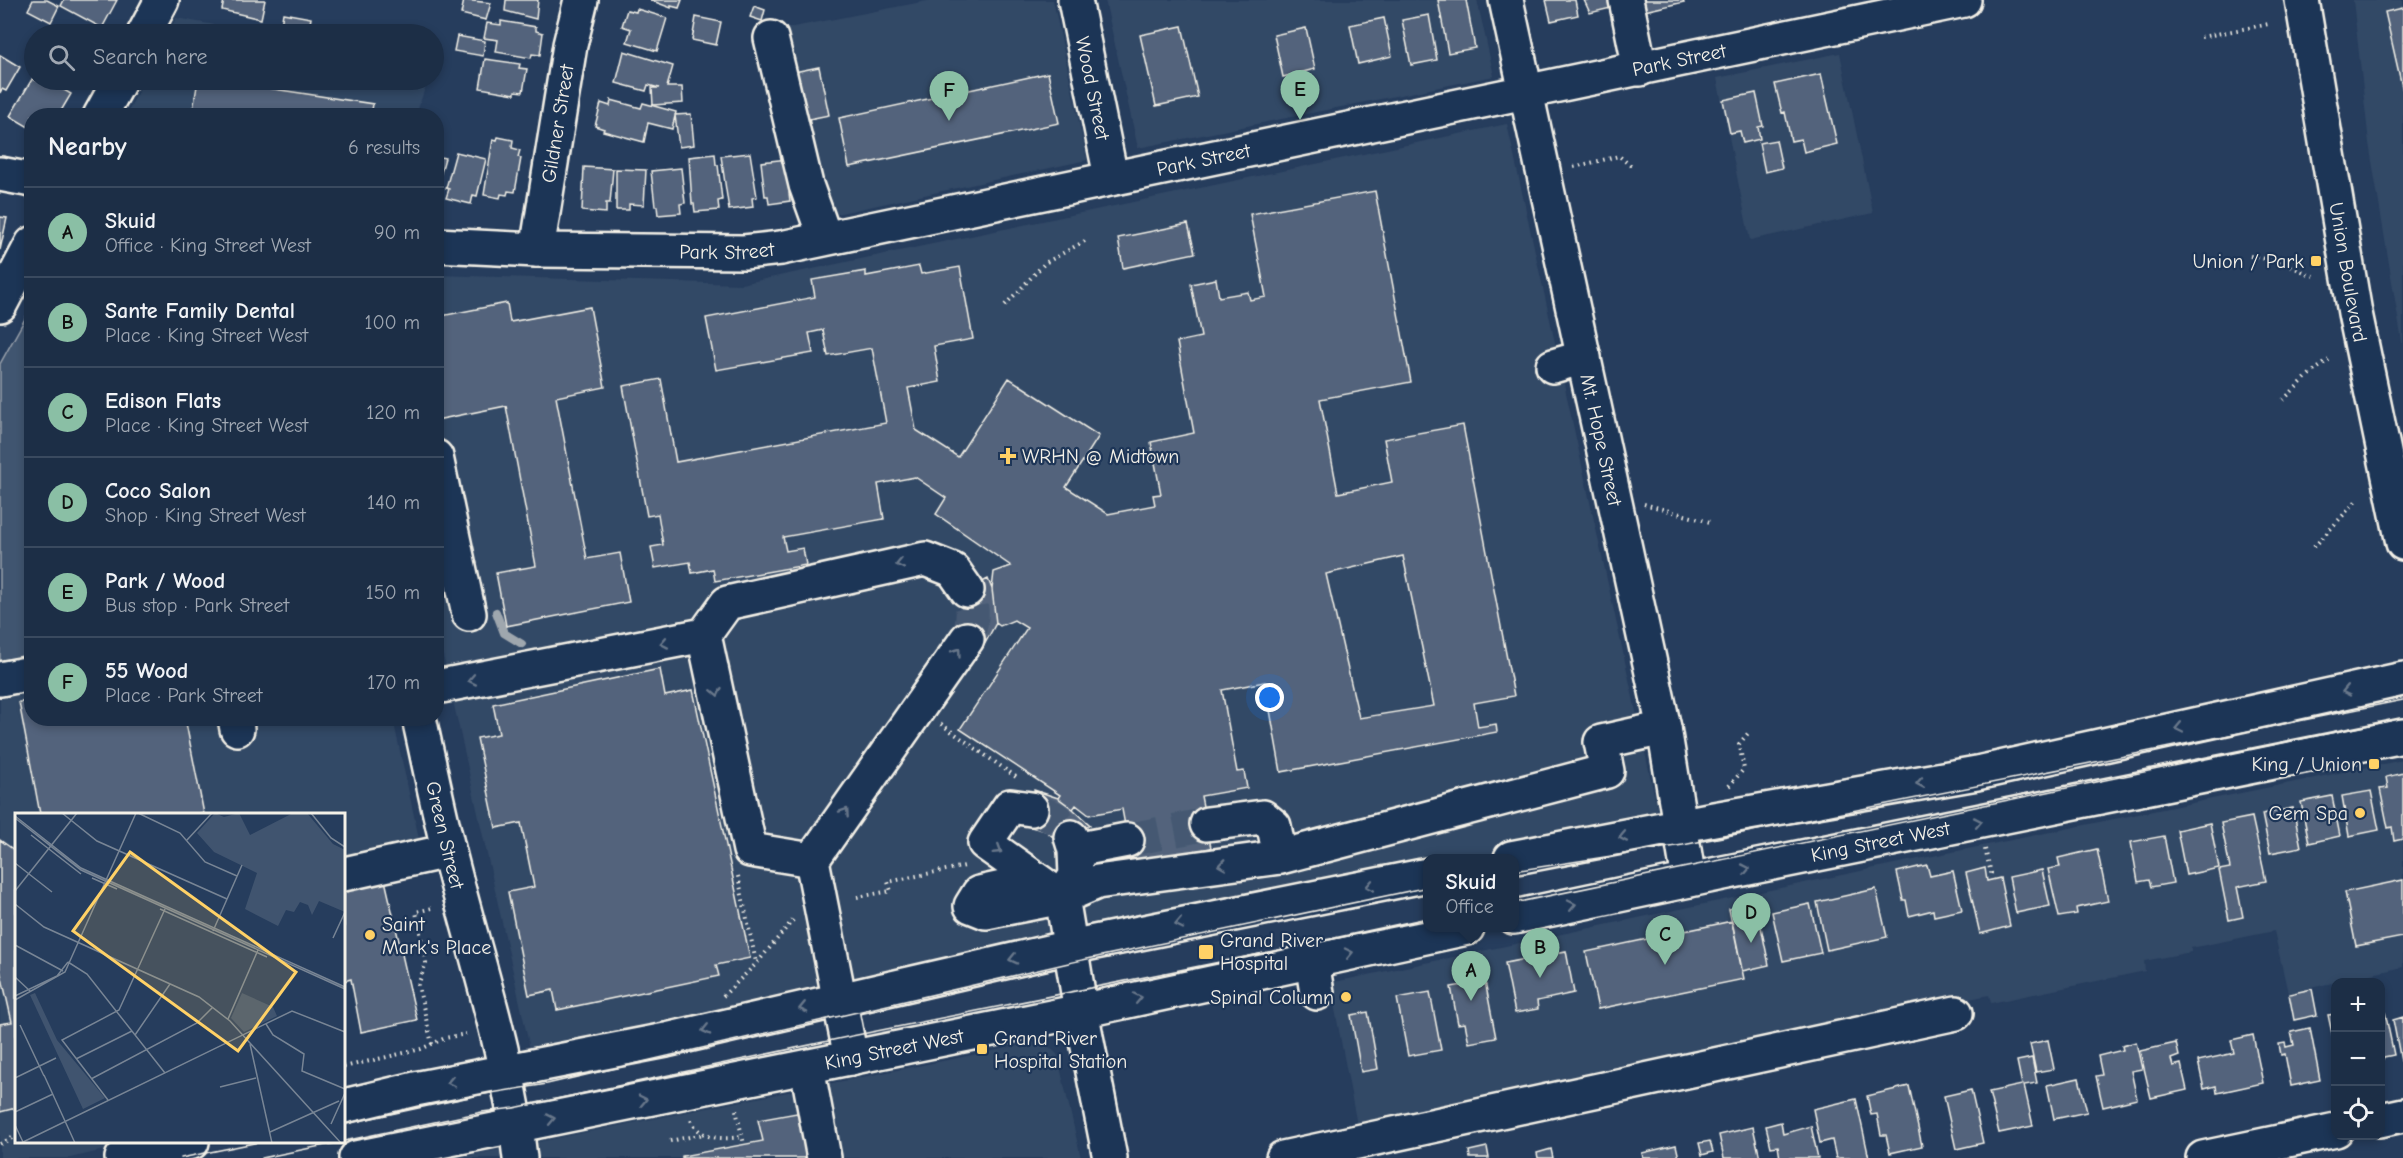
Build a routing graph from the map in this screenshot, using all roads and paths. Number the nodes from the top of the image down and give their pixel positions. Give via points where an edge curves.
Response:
1 (162, 0) edge
2 (581, 0) edge
3 (1075, 0) edge
4 (1506, 0) edge
5 (1626, 0) edge
6 (1964, 0) edge
7 (2302, 0) edge
8 (149, 24) edge
9 (2269, 24) dead end
10 (2201, 37) dead end
11 (771, 38) dead end
12 (1640, 69) junction
13 (114, 90) edge
14 (1527, 93) junction
15 (104, 108) edge
16 (1631, 166) dead end
17 (1574, 167) dead end
18 (0, 174) edge
19 (1111, 177) junction
20 (24, 178) edge
21 (825, 238) junction
22 (1085, 241) dead end
23 (444, 245) edge
24 (537, 250) junction
25 (2250, 256) dead end
26 (24, 259) edge
27 (2316, 278) dead end
28 (0, 304) edge
29 (1005, 305) dead end
30 (2329, 360) dead end
31 (2283, 400) dead end
32 (2358, 499) dead end
33 (1641, 503) dead end
34 (1710, 522) dead end
35 (444, 527) edge
36 (2403, 543) edge
37 (2314, 547) dead end
38 (967, 590) tunnel mouth
39 (469, 614) dead end
40 (704, 635) junction
41 (967, 639) tunnel mouth
42 (24, 674) edge
43 (0, 679) edge
44 (2403, 679) edge
45 (444, 685) edge
46 (942, 725) dead end
47 (421, 726) edge
48 (1664, 728) junction
49 (1750, 731) dead end
50 (2403, 736) edge
51 (1730, 785) dead end
52 (1027, 795) joint
53 (1207, 824) tunnel mouth
54 (1681, 826) junction
55 (1128, 840) tunnel mouth
56 (1984, 845) dead end
57 (448, 851) junction
58 (738, 856) junction
59 (1519, 856) edge
60 (1280, 857) junction
61 (812, 860) junction
62 (975, 864) dead end
63 (345, 874) edge
64 (1423, 875) edge
65 (1989, 878) dead end
66 (1689, 880) junction
67 (857, 897) dead end
68 (1062, 897) junction
69 (437, 907) dead end
70 (797, 916) dead end
71 (1519, 916) edge
72 (1444, 932) edge
73 (1070, 946) junction
74 (1312, 961) junction
75 (757, 963) junction
76 (1317, 993) dead end
77 (720, 999) dead end
78 (839, 999) junction
79 (1081, 1011) junction
80 (1956, 1013) dead end
81 (466, 1034) dead end
82 (432, 1044) junction
83 (851, 1058) junction
84 (345, 1066) edge
85 (807, 1067) junction
86 (506, 1071) junction
87 (735, 1104) dead end
88 (345, 1106) edge
89 (688, 1114) dead end
90 (2403, 1115) edge
91 (2385, 1119) edge
92 (517, 1126) junction
93 (2331, 1131) edge
94 (704, 1134) junction
95 (15, 1136) edge
96 (742, 1137) junction
97 (669, 1141) dead end
98 (188, 1143) edge
99 (0, 1144) edge
100 (744, 1144) dead end
101 (428, 1150) edge
102 (122, 1158) edge
103 (356, 1158) edge
104 (520, 1158) edge
105 (824, 1158) edge
106 (1110, 1158) edge
107 (1283, 1158) edge
108 (2203, 1158) edge

1 - 8 street
2 - 24 street, Gildner Street via 570,45
3 - 19 street, Wood Street
4 - 14 street, Mt. Hope Street
5 - 12 street
6 - 12 street, Park Street
7 - 36 street, Union Boulevard via 2355,313
9 - 10 path
11 - 21 street via 806,185
12 - 14 street, Park Street
13 - 15 street
14 - 19 street, Park Street
14 - 48 street, Mt. Hope Street via 1569,362
16 - 17 path via 1619,156
18 - 20 street
19 - 21 street, Park Street
21 - 24 street, Park Street via 744,252
22 - 29 path via 1045,263
23 - 24 street, Park Street
25 - 27 path via 2283,263
26 - 28 street
30 - 31 path
32 - 37 path
33 - 34 path
35 - 39 street
38 -> 40 street via 952,570 925,559 727,603
40 -> 45 street
40 -> 58 street
61 -> 41 street
42 - 43 street
44 -> 54 street via 1977,773
46 - 52 path
47 - 57 street, Green Street
48 - 54 street, Mt. Hope Street
48 - 60 street via 1601,742 1607,771
49 - 51 path via 1739,744 1744,769
66 -> 50 street, King Street West
52 -> 68 street via 1010,807 986,843
53 - 60 street via 1263,818 1274,826
54 -> 59 street
54 - 66 street, Mt. Hope Street
55 - 68 street via 1073,844 1076,876
56 - 65 path
57 - 63 street
57 - 86 street, Green Street
58 - 61 street
58 - 75 path
60 -> 68 street via 1097,882
61 - 78 street
62 - 67 path via 888,882 891,891
64 -> 73 street
71 -> 66 street, King Street West
68 - 73 street
69 - 82 path via 416,912 426,963 418,985
70 - 75 path
74 -> 72 street, King Street West
73 -> 78 street
73 - 79 street
74 - 76 street
79 -> 74 street, King Street West
75 - 77 path
78 - 83 street
78 -> 86 street via 666,1040
79 - 83 street, King Street West
79 - 106 street
80 - 107 street
81 - 82 path
82 - 84 path
83 - 85 street, King Street West
92 -> 85 street, King Street West
85 - 105 street
86 -> 88 street
86 - 92 street, Green Street
87 - 96 path
89 - 94 path
90 - 91 street
92 - 101 street, King Street West
92 - 104 street, Green Street
93 - 108 street
94 - 96 path via 724,1139
94 - 97 path
95 - 99 path
96 - 100 path
98 - 102 street
101 - 103 street, King Street West

